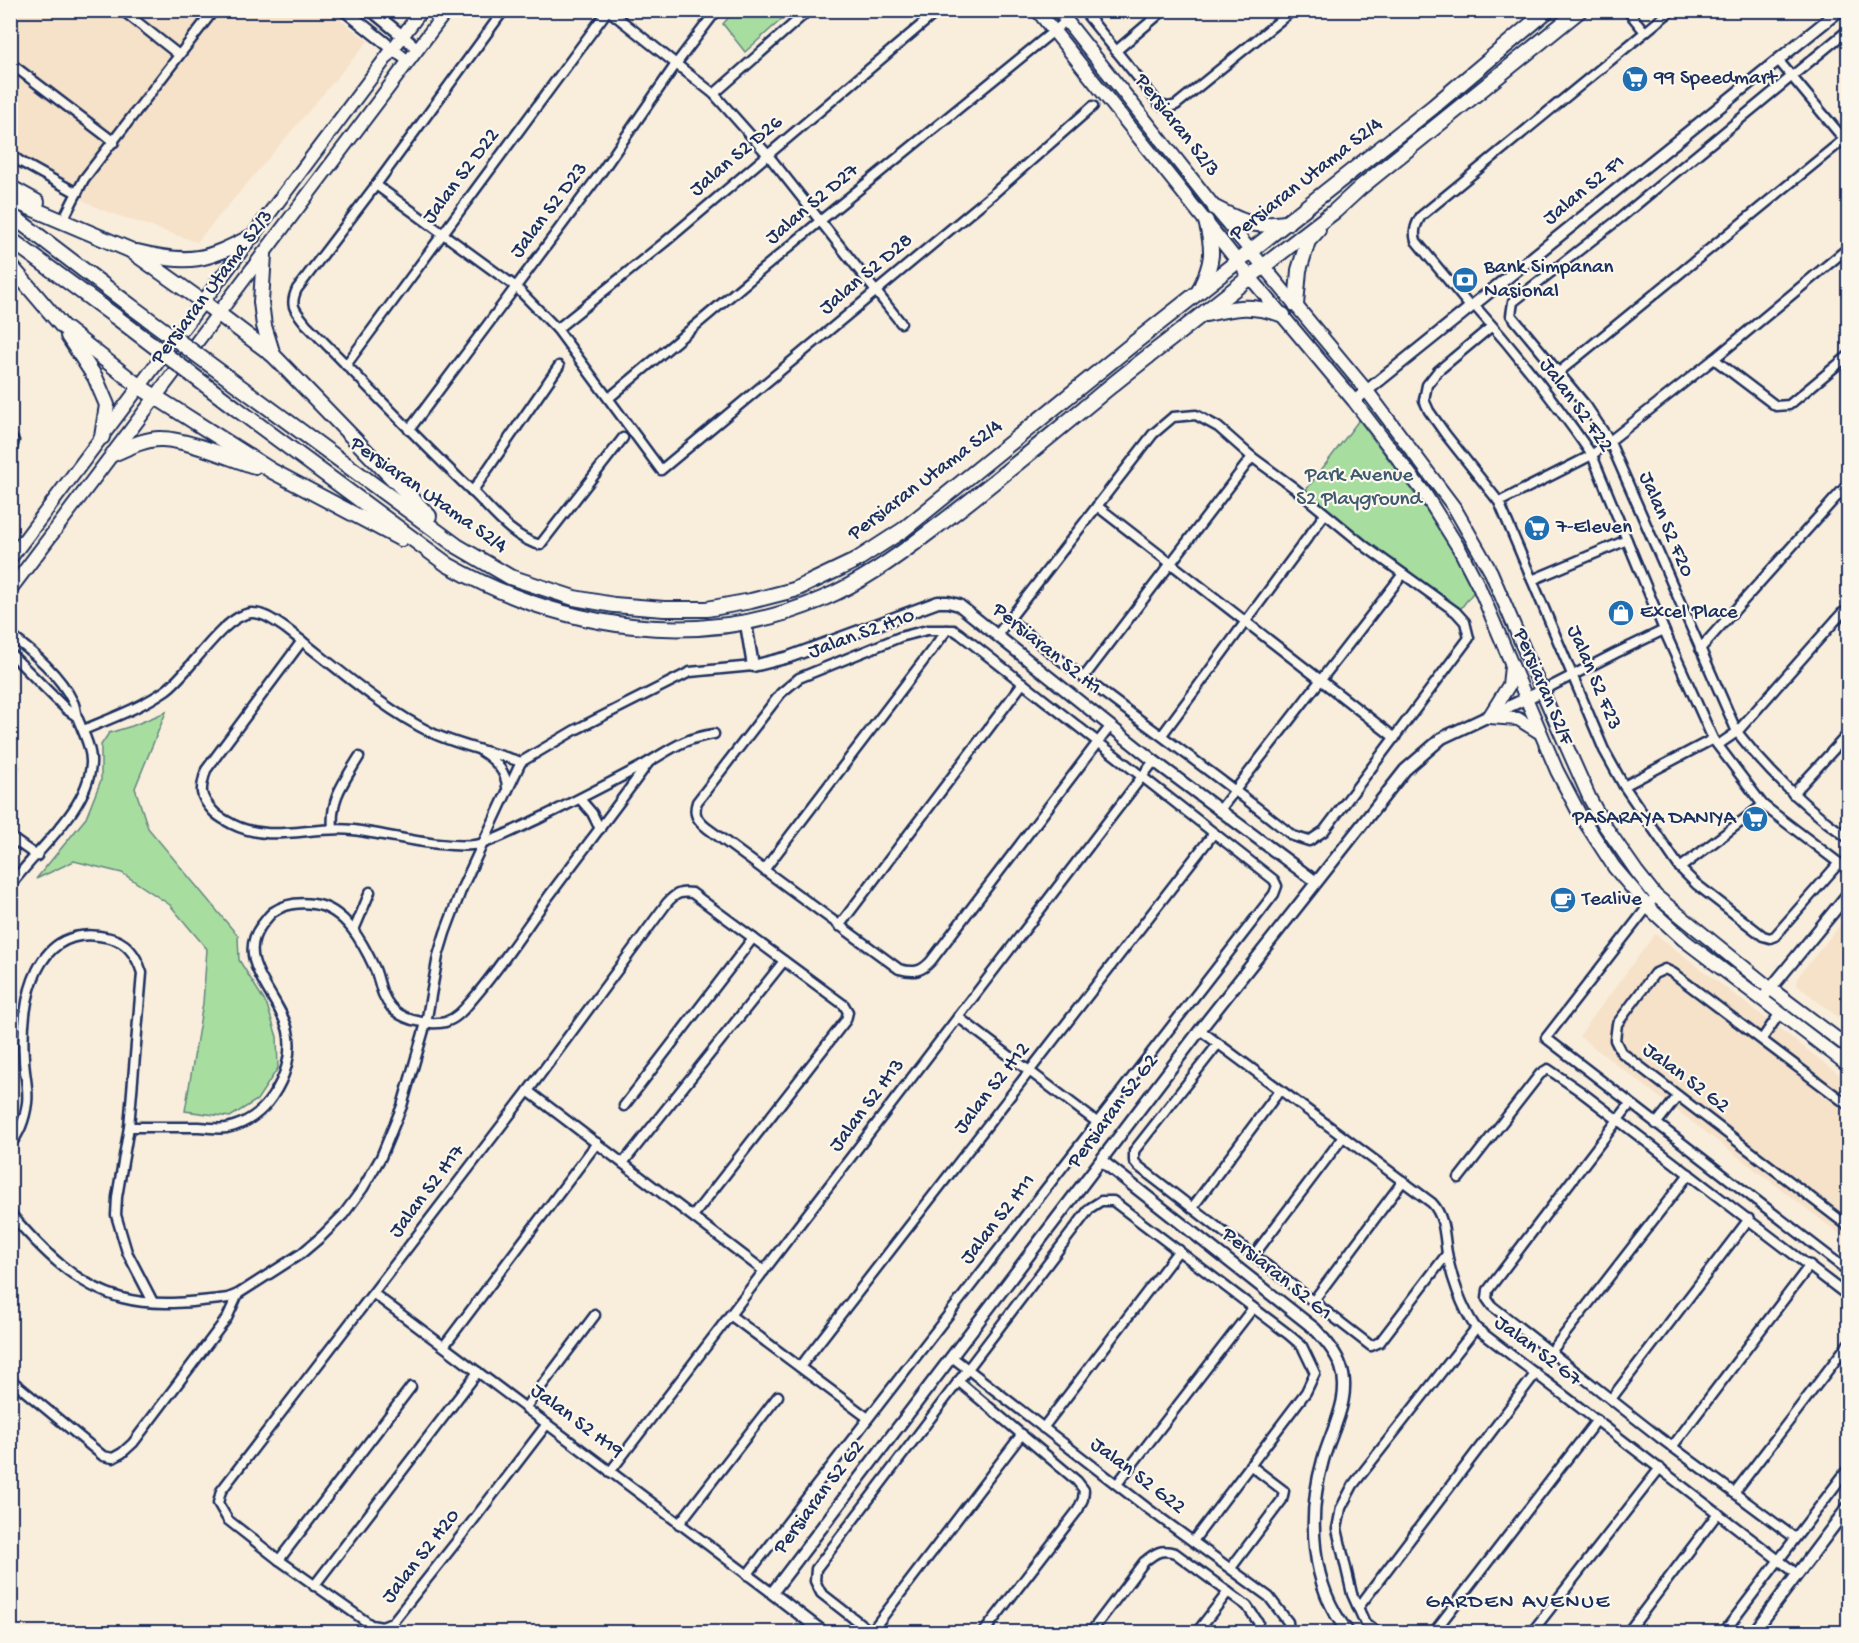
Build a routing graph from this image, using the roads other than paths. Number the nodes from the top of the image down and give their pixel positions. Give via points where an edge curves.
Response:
1 (122, 10) edge
2 (214, 10) edge
3 (344, 10) edge
4 (371, 10) edge
5 (422, 10) edge
6 (447, 10) edge
7 (504, 10) edge
8 (717, 10) edge
9 (809, 10) edge
10 (939, 10) edge
11 (1037, 10) edge
12 (1083, 10) edge
13 (1164, 10) edge
14 (1293, 10) edge
15 (1548, 10) edge
16 (1580, 10) edge
17 (1627, 10) edge
18 (1672, 10) edge
19 (608, 11) edge
20 (1834, 12) edge
21 (1062, 16) edge
22 (1848, 30) edge
23 (1054, 31) junction
24 (1645, 32) junction
25 (403, 36) junction
26 (393, 49) junction
27 (418, 49) junction
28 (1116, 51) junction
29 (179, 55) junction
30 (1778, 60) junction
31 (408, 62) junction
32 (10, 63) edge
33 (676, 64) junction
34 (1792, 77) junction
35 (714, 94) junction
36 (1093, 106) dead end
37 (1847, 140) edge
38 (114, 142) junction
39 (10, 154) edge
40 (768, 155) junction
41 (376, 185) junction
42 (10, 187) edge
43 (77, 193) junction
44 (10, 199) edge
45 (1215, 208) junction
46 (1335, 211) junction
47 (10, 214) edge
48 (64, 218) junction
49 (820, 221) junction
50 (1206, 221) junction
51 (1287, 223) junction
52 (443, 234) junction
53 (95, 235) junction
54 (253, 236) junction
55 (10, 239) edge
56 (1848, 248) edge
57 (130, 250) junction
58 (1251, 251) junction
59 (264, 254) junction
60 (1238, 262) junction
61 (10, 265) edge
62 (1264, 265) junction
63 (1250, 277) junction
64 (516, 287) junction
65 (876, 291) junction
66 (1197, 294) junction
67 (203, 302) junction
68 (1296, 305) junction
69 (1472, 307) junction
70 (219, 314) junction
71 (1283, 315) junction
72 (1201, 316) junction
73 (901, 323) dead end
74 (62, 326) junction
75 (1492, 326) junction
76 (557, 329) junction
77 (273, 356) junction
78 (1848, 356) edge
79 (1714, 358) junction
80 (346, 365) junction
81 (560, 366) dead end
82 (1559, 372) junction
83 (140, 387) junction
84 (1367, 391) junction
85 (156, 396) junction
86 (609, 398) junction
87 (1354, 401) junction
88 (409, 430) junction
89 (10, 437) edge
90 (102, 437) junction
91 (623, 438) dead end
92 (1609, 440) junction
93 (113, 454) junction
94 (1592, 454) junction
95 (10, 455) edge
96 (1252, 457) junction
97 (272, 471) junction
98 (1848, 484) edge
99 (472, 492) junction
100 (1499, 502) junction
101 (1097, 506) junction
102 (1326, 514) junction
103 (1627, 540) junction
104 (457, 546) junction
105 (433, 554) junction
106 (10, 559) edge
107 (1171, 565) junction
108 (1403, 574) junction
109 (1532, 580) junction
110 (10, 590) edge
111 (1842, 613) dead end
112 (1009, 620) junction
113 (746, 624) junction
114 (1246, 624) junction
115 (946, 630) junction
116 (1664, 630) junction
117 (10, 635) edge
118 (997, 635) junction
119 (302, 641) junction
120 (24, 645) junction
121 (1700, 649) junction
122 (12, 655) edge
123 (1510, 663) junction
124 (753, 666) junction
125 (1572, 675) junction
126 (1084, 677) junction
127 (1320, 681) junction
128 (1023, 683) junction
129 (1542, 691) junction
130 (1526, 699) junction
131 (76, 716) junction
132 (1489, 717) junction
133 (1110, 726) junction
134 (83, 730) junction
135 (1539, 732) junction
136 (1737, 732) junction
137 (714, 734) dead end
138 (1848, 734) edge
139 (1162, 735) junction
140 (1395, 738) junction
141 (1098, 742) junction
142 (1716, 742) junction
143 (477, 747) junction
144 (10, 755) edge
145 (359, 757) dead end
146 (1154, 761) junction
147 (520, 762) junction
148 (649, 762) junction
149 (1142, 777) junction
150 (10, 780) edge
151 (1624, 786) junction
152 (507, 791) junction
153 (1235, 791) junction
154 (1793, 794) junction
155 (580, 799) junction
156 (1763, 806) junction
157 (1219, 811) junction
158 (333, 829) junction
159 (600, 829) junction
160 (1214, 833) junction
161 (10, 837) edge
162 (1848, 838) edge
163 (483, 843) junction
164 (37, 856) junction
165 (1839, 863) junction
166 (1680, 868) junction
167 (764, 870) junction
168 (1848, 870) edge
169 (1316, 882) junction
170 (10, 886) edge
171 (1277, 886) joint
172 (370, 892) dead end
173 (1848, 894) edge
174 (1656, 896) junction
175 (1648, 907) junction
176 (839, 926) junction
177 (354, 930) junction
178 (753, 938) junction
179 (784, 961) junction
180 (1771, 988) junction
181 (1762, 999) junction
182 (1780, 1013) junction
183 (958, 1017) junction
184 (426, 1023) junction
185 (1200, 1030) junction
186 (1762, 1039) junction
187 (1218, 1044) junction
188 (1848, 1047) edge
189 (1848, 1065) edge
190 (1029, 1071) junction
191 (1280, 1090) junction
192 (528, 1091) junction
193 (1678, 1096) junction
194 (1630, 1104) junction
195 (1848, 1105) edge
196 (624, 1106) dead end
197 (1618, 1120) junction
198 (1098, 1123) junction
199 (1656, 1124) junction
200 (129, 1127) junction
201 (1343, 1137) junction
202 (597, 1143) junction
203 (10, 1145) edge
204 (1102, 1161) junction
205 (623, 1163) junction
206 (1689, 1174) junction
207 (1459, 1178) dead end
208 (1403, 1181) junction
209 (1192, 1208) junction
210 (10, 1213) edge
211 (693, 1216) junction
212 (1749, 1219) junction
213 (1848, 1226) edge
214 (1179, 1250) junction
215 (1447, 1254) junction
216 (1254, 1255) junction
217 (1810, 1265) junction
218 (764, 1271) junction
219 (1848, 1271) edge
220 (238, 1294) junction
221 (374, 1294) junction
222 (1848, 1296) edge
223 (1314, 1300) junction
224 (153, 1302) junction
225 (1253, 1308) junction
226 (595, 1314) dead end
227 (730, 1315) junction
228 (1476, 1328) junction
229 (1848, 1344) edge
230 (444, 1346) junction
231 (1551, 1352) junction
232 (952, 1357) junction
233 (800, 1367) junction
234 (967, 1370) junction
235 (478, 1372) junction
236 (1536, 1373) junction
237 (10, 1379) edge
238 (958, 1381) junction
239 (411, 1387) dead end
240 (778, 1396) dead end
241 (1611, 1399) junction
242 (525, 1408) junction
243 (868, 1418) junction
244 (1597, 1420) junction
245 (547, 1424) junction
246 (1043, 1428) junction
247 (1022, 1434) junction
248 (1672, 1447) junction
249 (1250, 1465) junction
250 (1660, 1468) junction
251 (1848, 1469) edge
252 (610, 1472) junction
253 (1117, 1484) junction
254 (1734, 1493) junction
255 (218, 1503) joint
256 (1848, 1507) edge
257 (1718, 1513) junction
258 (679, 1524) junction
259 (1795, 1538) junction
260 (1193, 1541) junction
261 (279, 1560) junction
262 (1779, 1560) junction
263 (1231, 1568) junction
264 (1797, 1574) junction
265 (751, 1578) junction
266 (314, 1586) junction
267 (1228, 1592) junction
268 (772, 1593) junction
269 (1358, 1608) junction
270 (1258, 1622) dead end
271 (823, 1632) edge
272 (871, 1632) edge
273 (984, 1632) edge
274 (1091, 1632) edge
275 (1197, 1632) edge
276 (1289, 1632) edge
277 (1348, 1632) edge
278 (1377, 1632) edge
279 (1434, 1632) edge
280 (1532, 1632) edge
281 (1628, 1632) edge
282 (1724, 1632) edge
283 (1754, 1632) edge

1 - 29 street
2 - 29 street
3 - 26 street
4 - 25 street
5 - 25 main road, Persiaran Utama S2/3
6 - 27 main road, Persiaran Utama S2/3
7 - 41 street
8 - 33 street, Jalan S2 D23
9 - 35 street
10 - 40 street, Jalan S2 D26
11 - 23 main road, Persiaran S2/F
12 - 28 street
13 - 28 street
14 - 28 street via 1169,107 1160,105
15 - 51 main road, Persiaran Utama S2/4
16 - 46 main road, Persiaran Utama S2/4
17 - 24 street
18 - 24 street, Jalan S2 F22
19 - 33 street
19 - 52 street, Jalan S2 D22
20 - 30 street, Jalan S2 F1
21 - 23 street, Jalan S2 D27
21 - 45 main road, Persiaran S2/3
22 - 34 street
23 - 49 street, Jalan S2 D27
23 - 50 main road, Persiaran S2/F
24 - 69 street, Jalan S2 F22 via 1417,221 1416,241
25 - 26 main road, Persiaran Utama S2/3
25 - 27 street
26 - 31 street
26 - 54 main road, Persiaran Utama S2/3
27 - 31 main road, Persiaran Utama S2/3
29 - 38 street
30 - 34 street
30 - 69 street, Jalan S2 F1
31 - 59 main road, Persiaran Utama S2/3
32 - 38 street
33 - 35 street
33 - 64 street, Jalan S2 D23
34 - 37 street
34 - 82 street, Jalan S2 F20 via 1513,302 1511,315
35 - 40 street
36 - 65 street, Jalan S2 D28
37 - 82 street
38 - 43 street
39 - 43 street
40 - 49 street
40 - 76 street, Jalan S2 D26
41 - 52 street
41 - 80 street via 292,298 293,309
42 - 48 main road
43 - 48 street
44 - 53 main road
45 - 51 main road via 1260,226
45 - 58 main road, Persiaran S2/3
46 - 62 main road
46 - 68 main road via 1308,241 1299,270
47 - 104 main road, Persiaran Utama S2/4, bridge
48 - 53 main road
49 - 65 street
49 - 86 street, Jalan S2 D27
50 - 60 main road, Persiaran S2/F
50 - 66 main road via 1212,255
51 - 58 main road, Persiaran Utama S2/4
52 - 64 street
52 - 80 street, Jalan S2 D22
53 - 57 main road
54 - 57 main road via 201,259 162,258
54 - 67 main road, Persiaran Utama S2/3
55 - 105 main road, bridge
56 - 79 street
57 - 67 main road
58 - 60 main road, Persiaran Utama S2/4
58 - 62 main road, Persiaran S2/3
59 - 70 main road, Persiaran Utama S2/3
59 - 77 main road via 261,302
60 - 63 main road, Persiaran S2/F
60 - 66 main road, Persiaran Utama S2/4
61 - 74 main road
62 - 63 main road
62 - 68 main road, Persiaran S2/F
63 - 71 main road, Persiaran S2/F
63 - 72 main road
64 - 76 street
64 - 88 street, Jalan S2 D23
65 - 73 street
65 - 86 street, Jalan S2 D28 via 662,470
66 - 104 main road, Persiaran Utama S2/4 via 903,530 855,561 794,590 707,609 614,605 574,598 510,577
67 - 70 main road
67 - 83 main road, Persiaran Utama S2/3
68 - 84 main road, Persiaran S2/F
69 - 75 street, Jalan S2 F22
69 - 84 street, Jalan S2 F1
70 - 77 main road
70 - 85 main road, Persiaran Utama S2/3
71 - 72 main road via 1247,306
71 - 87 main road, Persiaran S2/F
72 - 113 main road via 970,502 893,558 823,599
74 - 83 main road
74 - 90 main road via 95,377 107,405
75 - 94 street, Jalan S2 F22
75 - 100 street, Jalan S2 F23 via 1438,371 1427,385 1424,400 1446,435
76 - 86 street
77 - 104 main road
78 - 79 street via 1783,407 1776,406
79 - 92 street
80 - 88 street
81 - 99 street
82 - 92 street, Jalan S2 F20
83 - 85 main road
83 - 90 main road, Persiaran Utama S2/3
84 - 87 street, Jalan S2 F1
84 - 129 main road, Persiaran S2/F via 1454,507 1491,572
85 - 93 main road, Persiaran Utama S2/3
85 - 97 main road
87 - 123 main road, Persiaran S2/F via 1420,487 1460,550
88 - 99 street
89 - 95 street via 14,441
90 - 106 main road, Persiaran Utama S2/3
91 - 99 street via 540,545 502,522
92 - 94 street
92 - 121 street, Jalan S2 F20
93 - 97 main road via 160,439
93 - 110 main road, Persiaran Utama S2/3
94 - 100 street
94 - 103 street, Jalan S2 F22
96 - 101 street via 1196,415 1173,417 1153,434
96 - 102 street
96 - 107 street
97 - 105 main road
98 - 121 street
100 - 109 street, Jalan S2 F23
101 - 107 street
101 - 112 street
102 - 108 street
102 - 114 street
103 - 109 street
103 - 116 street, Jalan S2 F22
105 - 113 main road via 502,593 553,612 613,624 670,628
107 - 114 street
107 - 126 street
108 - 127 street
108 - 140 street via 1456,612 1465,622 1469,638
109 - 125 street, Jalan S2 F23
111 - 136 street
112 - 118 street
112 - 126 street
113 - 124 street
114 - 127 street
114 - 139 street
115 - 128 street, Jalan S2 H10 via 960,634
115 - 167 street
115 - 167 street, Jalan S2 H10 via 900,637 799,678 781,693 708,785 694,811 698,821
116 - 125 street
116 - 142 street, Jalan S2 F22
117 - 120 street
118 - 124 street, Persiaran S2 H1 via 959,605 938,602 789,657
118 - 133 street, Persiaran S2 H1
119 - 134 street via 270,619 251,613 232,622 169,688 137,708
119 - 143 street via 409,720 434,734
119 - 158 street via 206,770 201,787 204,801 218,817 243,830 263,834
120 - 122 street
120 - 131 street via 57,677 75,703
121 - 136 street, Jalan S2 F20
122 - 131 street
123 - 130 main road, Persiaran S2/F
123 - 132 main road via 1509,685
124 - 147 street via 690,672
125 - 129 street
125 - 151 street, Jalan S2 F23
126 - 139 street
127 - 140 street
127 - 153 street
128 - 141 street, Jalan S2 H10
128 - 176 street
129 - 130 street, Persiaran S2 G2
129 - 174 main road, Persiaran S2/F via 1605,826
130 - 132 street, Persiaran S2 G2
130 - 135 main road, Persiaran S2/F
131 - 134 street
132 - 135 main road via 1518,719
132 - 169 street, Persiaran S2 G2 via 1442,738 1405,770
133 - 141 street
133 - 146 street, Persiaran S2 H1
134 - 164 street via 91,762 86,784 77,803
135 - 175 main road, Persiaran S2/F via 1579,813 1614,867
136 - 142 street
136 - 154 street, Jalan S2 F20
137 - 148 street via 680,742
138 - 154 street
139 - 153 street
140 - 153 street via 1323,831 1309,842 1293,836
141 - 149 street, Jalan S2 H10
141 - 176 street via 923,969 899,969
142 - 151 street
142 - 156 street, Jalan S2 F22
143 - 147 street
143 - 152 street via 504,773
144 - 150 street
145 - 158 street via 338,792
146 - 149 street, Jalan S2 H13
146 - 157 street, Persiaran S2 H1
147 - 152 street
148 - 155 street
148 - 159 street
149 - 160 street, Jalan S2 H10
149 - 183 street, Jalan S2 H13
151 - 166 street, Jalan S2 F23
152 - 163 street
153 - 157 street
154 - 162 street, Jalan S2 F20
155 - 159 street
155 - 163 street
156 - 165 street, Jalan S2 F22
156 - 166 street
157 - 169 street, Persiaran S2 H1
158 - 163 street via 460,846
159 - 184 street via 465,1009 454,1019
160 - 171 street, Jalan S2 H10
160 - 190 street, Jalan S2 H12
161 - 164 street
163 - 184 street via 438,956
164 - 170 street
165 - 166 street, Jalan S2 F23 via 1770,938
165 - 168 street, Jalan S2 F22
167 - 176 street
169 - 185 street, Persiaran S2 G2
171 - 198 street, Jalan S2 H11
172 - 177 street
173 - 180 street
174 - 175 street
174 - 180 main road, Persiaran S2/F
175 - 181 main road, Persiaran S2/F via 1684,940
175 - 194 street via 1546,1038
177 - 184 street via 392,1009
177 - 200 street via 333,912 305,903 287,905 272,913 254,937 255,965 282,1013 290,1046 283,1077 264,1108 247,1121 227,1128
178 - 179 street
178 - 192 street, Jalan S2 H17 via 692,893 675,894
178 - 196 street
179 - 205 street
179 - 211 street via 844,1005 848,1012 846,1020
180 - 181 street
180 - 188 main road, Persiaran S2/F
181 - 182 main road, Persiaran S2/F
182 - 186 street
182 - 189 main road, Persiaran S2/F
183 - 190 street
183 - 218 street, Jalan S2 H13
184 - 220 street via 402,1106 363,1188 343,1215 302,1253
185 - 187 street, Jalan S2 G7
185 - 204 street, Persiaran S2 G2
186 - 193 street, Jalan S2 G2 via 1673,973 1665,969 1654,974 1617,1024 1615,1040 1621,1052
186 - 195 street, Jalan S2 G2
187 - 191 street, Jalan S2 G7
187 - 209 street via 1134,1151 1138,1166
190 - 198 street
190 - 233 street, Jalan S2 H12
191 - 201 street, Jalan S2 G7
191 - 209 street
192 - 202 street
192 - 221 street, Jalan S2 H17
193 - 199 street
193 - 213 street, Jalan S2 G2
194 - 197 street
194 - 199 street
197 - 206 street
197 - 207 street via 1548,1069 1540,1074
197 - 231 street via 1488,1290 1487,1299 1492,1306
198 - 243 street, Jalan S2 H11
199 - 219 street
200 - 203 street via 142,973 130,949 115,939 80,936 49,950 32,981 24,1017 27,1104 24,1121
200 - 224 street via 116,1215 127,1252
201 - 208 street, Jalan S2 G7
201 - 216 street
202 - 205 street
202 - 230 street
204 - 232 street, Persiaran S2 G2
204 - 277 street, Persiaran S2 G1 via 1315,1329 1342,1368 1340,1412 1323,1460 1312,1530 1321,1577 1333,1609
205 - 211 street
206 - 212 street
206 - 231 street
208 - 215 street, Jalan S2 G7 via 1435,1207 1445,1232
208 - 223 street
209 - 216 street
210 - 224 street via 62,1266 95,1288 123,1298
211 - 218 street
212 - 217 street
212 - 241 street
214 - 225 street
214 - 234 street via 1113,1201 1101,1201 1090,1208
214 - 246 street
215 - 223 street via 1375,1346
215 - 228 street, Jalan S2 G7 via 1465,1313
216 - 223 street
217 - 222 street
217 - 248 street
218 - 227 street, Jalan S2 H13
220 - 224 street via 228,1299
220 - 237 street via 227,1318 133,1443 113,1458 103,1456
221 - 230 street, Jalan S2 H19
221 - 255 street, Jalan S2 H17 via 221,1491
225 - 249 street via 1302,1346 1315,1373 1306,1392
225 - 253 street
226 - 242 street
227 - 233 street
227 - 252 street, Jalan S2 H13
228 - 236 street, Jalan S2 G7
228 - 269 street via 1353,1485 1341,1508 1337,1529
229 - 254 street
230 - 235 street, Jalan S2 H19
231 - 241 street
232 - 234 street, Jalan S2 G22
232 - 268 street, Persiaran S2 G2
233 - 243 street
234 - 238 street
234 - 246 street, Jalan S2 G22
235 - 242 street, Jalan S2 H19
235 - 266 street
236 - 244 street, Jalan S2 G7
236 - 269 street
238 - 247 street
238 - 272 street via 816,1569 815,1581 821,1593
239 - 261 street
240 - 258 street
241 - 248 street
242 - 245 street, Jalan S2 H19
243 - 265 street, Jalan S2 H11
244 - 250 street, Jalan S2 G7
244 - 279 street
245 - 252 street, Jalan S2 H19
245 - 266 street, Jalan S2 H20 via 392,1623 382,1627 371,1625
246 - 253 street, Jalan S2 G22
247 - 272 street
247 - 273 street via 1077,1481 1084,1490 1083,1499
248 - 254 street
249 - 260 street
249 - 263 street via 1284,1491 1282,1500
250 - 257 street, Jalan S2 G7
250 - 280 street
251 - 259 street
252 - 258 street, Jalan S2 H19
253 - 260 street, Jalan S2 G22
254 - 259 street
255 - 261 street, Jalan S2 H20 via 228,1520
256 - 264 street
257 - 262 street, Jalan S2 G7
257 - 281 street
258 - 265 street, Jalan S2 H19
259 - 262 street
260 - 263 street, Jalan S2 G22
261 - 266 street, Jalan S2 H20
262 - 264 street, Jalan S2 G7
262 - 282 street
263 - 276 street, Jalan S2 G22 via 1269,1597 1288,1622
264 - 283 street
265 - 268 street, Jalan S2 H19
267 - 270 street via 1247,1606
267 - 274 street via 1175,1552 1163,1549 1144,1562
267 - 275 street
268 - 271 street
269 - 278 street via 1365,1623

